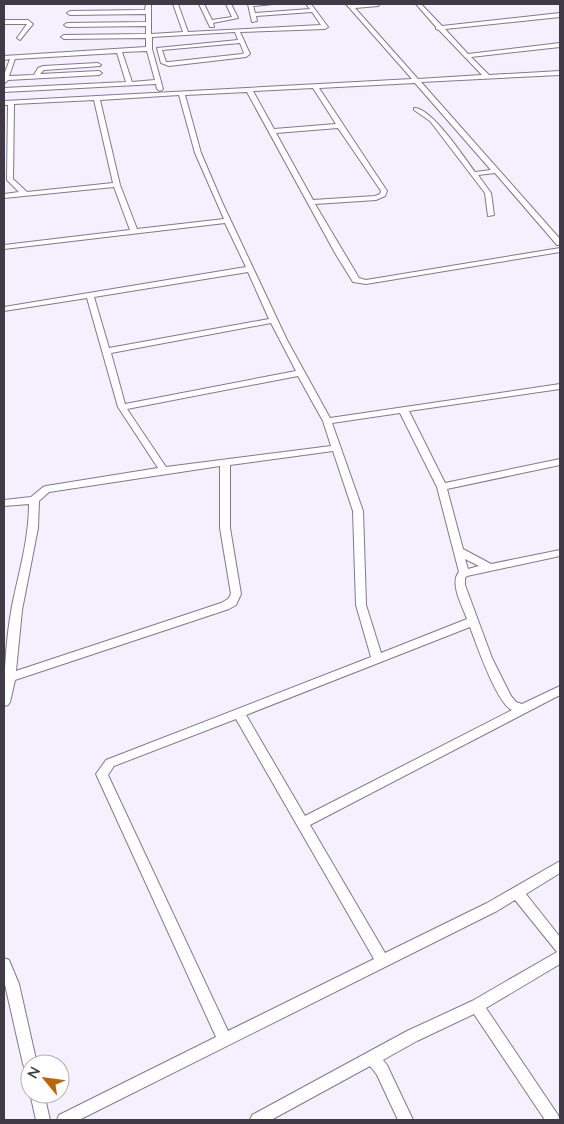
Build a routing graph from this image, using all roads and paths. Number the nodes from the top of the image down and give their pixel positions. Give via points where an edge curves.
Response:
1 (72, 4) edge
2 (148, 4) edge
3 (175, 4) edge
4 (202, 4) edge
5 (229, 4) edge
6 (250, 4) edge
7 (270, 4) edge
8 (309, 4) edge
9 (378, 4) edge
10 (418, 4) edge
11 (349, 5) edge
12 (313, 10) junction
13 (148, 12) junction
14 (286, 12) junction
15 (70, 13) junction
16 (254, 15) junction
17 (560, 15) edge
18 (4, 22) edge
19 (210, 22) junction
20 (147, 24) junction
21 (67, 25) junction
22 (257, 28) junction
23 (296, 28) junction
24 (438, 28) junction
25 (237, 30) junction
26 (215, 32) junction
27 (186, 34) junction
28 (148, 36) junction
29 (64, 37) junction
30 (20, 38) dead end
31 (241, 41) junction
32 (216, 44) junction
33 (188, 46) junction
34 (560, 46) edge
35 (149, 49) junction
36 (118, 51) junction
37 (94, 52) junction
38 (59, 54) junction
39 (466, 56) junction
40 (4, 58) edge
41 (13, 58) junction
42 (222, 58) junction
43 (194, 61) junction
44 (98, 65) junction
45 (99, 73) junction
46 (560, 73) edge
47 (36, 76) junction
48 (488, 78) junction
49 (5, 80) edge
50 (417, 81) junction
51 (158, 82) junction
52 (130, 84) junction
53 (102, 85) junction
54 (315, 86) junction
55 (65, 87) junction
56 (4, 90) edge
57 (249, 90) junction
58 (181, 93) junction
59 (161, 94) junction
60 (97, 98) junction
61 (61, 100) junction
62 (7, 103) edge
63 (416, 109) dead end
64 (340, 126) junction
65 (272, 131) junction
66 (497, 171) junction
67 (472, 174) junction
68 (10, 180) junction
69 (117, 185) junction
70 (4, 186) edge
71 (24, 194) junction
72 (4, 196) edge
73 (311, 202) junction
74 (490, 215) dead end
75 (228, 221) junction
76 (135, 232) junction
77 (560, 243) edge
78 (4, 247) edge
79 (560, 250) edge
80 (250, 270) junction
81 (90, 295) junction
82 (4, 309) edge
83 (274, 320) junction
84 (106, 351) junction
85 (300, 372) junction
86 (560, 386) edge
87 (122, 407) junction
88 (404, 411) junction
89 (326, 421) junction
90 (336, 448) junction
91 (560, 462) edge
92 (225, 464) junction
93 (164, 470) junction
94 (442, 486) junction
95 (34, 500) junction
96 (4, 503) edge
97 (458, 551) junction
98 (560, 553) edge
99 (489, 567) junction
100 (464, 573) junction
101 (474, 621) junction
102 (377, 658) junction
103 (10, 678) junction
104 (560, 690) edge
105 (4, 702) edge
106 (524, 710) junction
107 (238, 712) junction
108 (303, 823) junction
109 (560, 867) edge
110 (517, 892) junction
111 (560, 947) edge
112 (560, 957) edge
113 (382, 961) junction
114 (4, 964) edge
115 (477, 1006) junction
116 (224, 1038) junction
117 (28, 1054) edge
118 (373, 1059) junction
119 (39, 1104) edge
120 (43, 1120) edge
121 (64, 1120) edge
122 (259, 1120) edge
123 (406, 1120) edge
124 (553, 1120) edge

1 - 15 street
2 - 13 street
3 - 27 street
4 - 19 street
5 - 19 street via 235,18
6 - 7 street
6 - 16 street
8 - 12 street
9 - 11 street
10 - 24 street
11 - 50 street
12 - 14 street
12 - 23 street via 324,27
13 - 15 street
13 - 20 street
14 - 16 street
14 - 23 street
15 - 21 street
16 - 22 street
17 - 24 street
18 - 30 street via 30,24
19 - 26 street
20 - 21 street
20 - 28 street
21 - 29 street
22 - 23 street
22 - 25 street
24 - 39 street
25 - 26 street
25 - 31 street
26 - 27 street
27 - 28 street
28 - 29 street
28 - 35 street
29 - 38 street
31 - 32 street
31 - 42 street via 246,55
32 - 33 street
32 - 42 street
33 - 43 street
33 - 43 street via 159,49 166,64
34 - 39 street
35 - 36 street
35 - 51 street
36 - 37 street
36 - 52 street
37 - 38 street
37 - 44 street
38 - 41 street
39 - 48 street
40 - 41 street
41 - 49 street
42 - 43 street
44 - 45 street
44 - 47 street via 41,68
45 - 47 street
45 - 53 street
46 - 48 street
47 - 49 street
48 - 50 street
50 - 54 street
50 - 66 street
51 - 52 street
51 - 59 street
52 - 53 street
53 - 55 street
54 - 57 street
54 - 64 street
55 - 56 street
55 - 61 street
57 - 58 street
57 - 65 street
58 - 59 street
58 - 75 street via 198,153
59 - 60 street
60 - 61 street
60 - 69 street
61 - 62 street
62 - 68 street
63 - 67 street via 432,120
64 - 65 street
64 - 73 street via 384,191 383,196
65 - 73 street
66 - 67 street
66 - 77 street
67 - 74 street via 488,193
68 - 70 street
68 - 71 street
69 - 71 street
69 - 76 street
71 - 72 street
73 - 79 street via 352,275 361,281
75 - 76 street
75 - 80 street
76 - 78 street
80 - 81 street
80 - 83 street
81 - 82 street
81 - 84 street
83 - 84 street
83 - 85 street
84 - 87 street
85 - 87 street
85 - 89 street
86 - 88 street
87 - 93 street
88 - 89 street
88 - 94 street
89 - 90 street
90 - 92 street
90 - 102 street via 358,511 361,604
91 - 94 street
92 - 93 street
92 - 103 street via 225,528 236,594 232,602
93 - 95 street via 46,489
94 - 97 street
95 - 96 street
95 - 103 street
97 - 99 street
97 - 100 street
98 - 99 street
99 - 100 street
100 - 101 street via 460,577 460,585
101 - 102 street
101 - 106 street via 507,699
102 - 107 street
103 - 105 street
104 - 106 street
106 - 108 street
107 - 108 street
107 - 116 street via 110,763 102,774
108 - 113 street
109 - 110 street
110 - 111 street
110 - 113 street
112 - 115 street
113 - 116 street
114 - 117 street via 12,984
115 - 118 street via 412,1036
115 - 124 street
116 - 121 street
118 - 122 street
118 - 123 street via 382,1070
119 - 120 street

